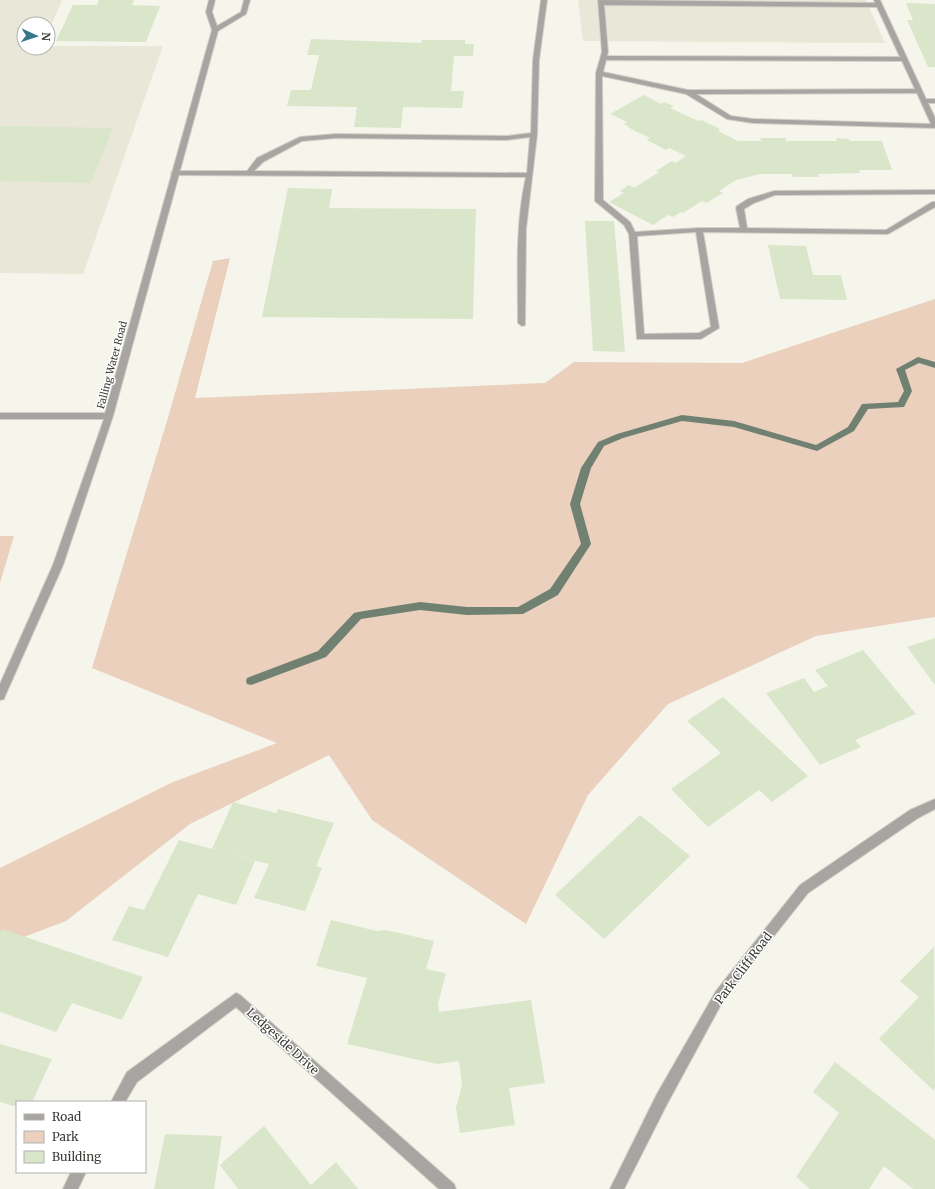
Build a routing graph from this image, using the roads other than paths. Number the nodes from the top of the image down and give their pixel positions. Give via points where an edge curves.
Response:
1 (212, 0) edge
2 (247, 0) edge
3 (544, 0) edge
4 (601, 1) edge
5 (878, 2) edge
6 (215, 30) junction
7 (603, 58) junction
8 (904, 59) junction
9 (599, 73) junction
10 (688, 92) junction
11 (919, 92) junction
12 (924, 101) junction
13 (935, 101) edge
14 (935, 125) edge
15 (534, 135) junction
16 (175, 173) junction
17 (250, 173) junction
18 (530, 175) junction
19 (935, 192) edge
20 (935, 204) edge
21 (699, 230) junction
22 (744, 230) junction
23 (633, 234) junction
24 (522, 323) dead end
25 (0, 416) edge
26 (109, 416) junction
27 (0, 696) edge
28 (935, 804) edge
29 (119, 1101) edge
30 (78, 1173) edge
31 (70, 1189) edge
32 (449, 1189) edge
33 (617, 1189) edge

1 - 6 street via 209,12
2 - 6 street via 244,13
3 - 15 street via 536,60
4 - 5 street
4 - 7 street via 605,52
5 - 8 street
6 - 16 street, Falling Water Road
7 - 8 street
7 - 9 street
8 - 11 street
9 - 10 street
9 - 23 street via 599,201 627,224
10 - 11 street
10 - 14 street via 729,118 753,121
11 - 12 street
12 - 13 street
12 - 14 street
15 - 17 street via 507,138 336,136 300,139 260,160
15 - 18 street
16 - 17 street
16 - 26 street, Falling Water Road
17 - 18 street
18 - 24 street via 522,221
19 - 22 street via 774,192 740,208
20 - 22 street via 888,232
21 - 22 street
21 - 23 street
21 - 23 street via 715,328 701,336 640,337
25 - 26 street
26 - 27 street, Falling Water Road via 58,565
28 - 33 street, Park Cliff Road via 914,814 804,889 720,995 662,1099
29 - 32 street, Ledgeside Drive via 132,1077 236,999
30 - 31 street

